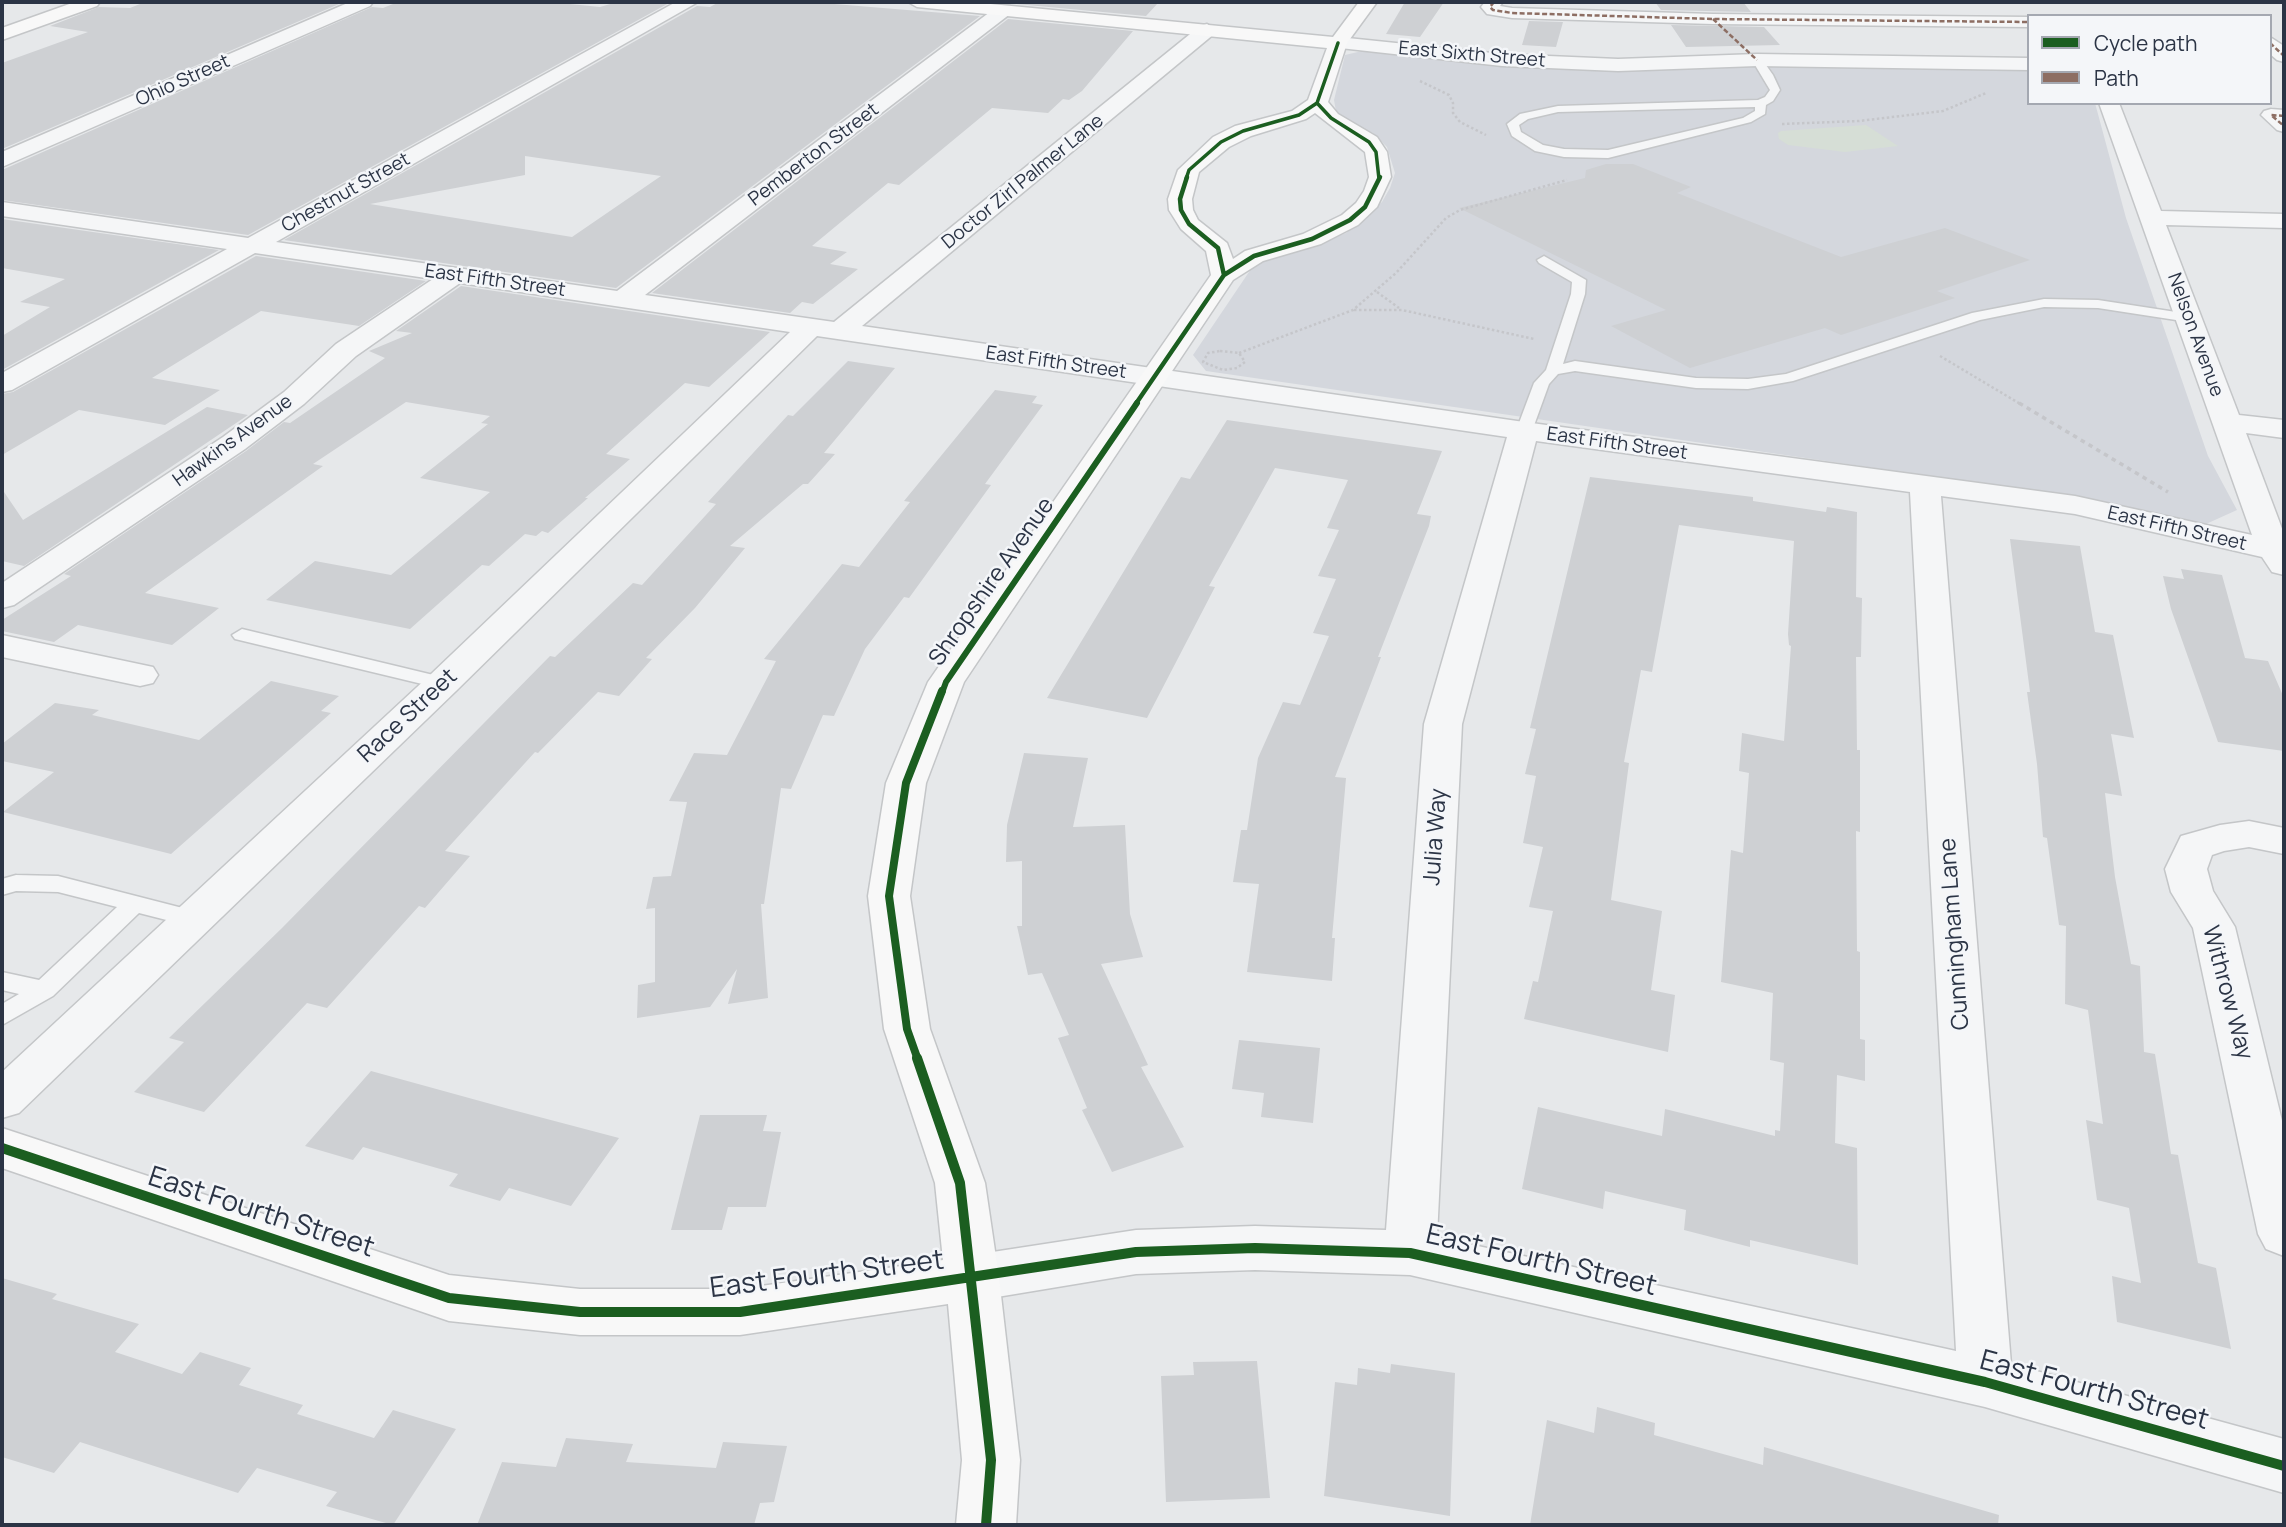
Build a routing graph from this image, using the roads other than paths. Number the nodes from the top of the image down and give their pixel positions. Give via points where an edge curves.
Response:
1 (91, 2) edge
2 (364, 2) edge
3 (689, 2) edge
4 (917, 2) edge
5 (1368, 2) edge
6 (1494, 2) edge
7 (1004, 10) junction
8 (1713, 19) junction
9 (2027, 22) edge
10 (1207, 30) junction
11 (2, 34) edge
12 (1338, 43) junction
13 (1757, 60) junction
14 (2027, 64) edge
15 (1317, 103) junction
16 (1760, 103) junction
17 (2110, 105) edge
18 (2284, 116) edge
19 (1276, 122) junction
20 (1342, 125) junction
21 (2284, 126) edge
22 (2, 160) edge
23 (2, 209) edge
24 (2284, 221) edge
25 (2155, 226) junction
26 (2284, 236) edge
27 (1204, 237) junction
28 (251, 245) junction
29 (1286, 247) junction
30 (1544, 260) dead end
31 (456, 275) junction
32 (1224, 275) junction
33 (623, 299) junction
34 (2189, 318) junction
35 (825, 330) junction
36 (1553, 370) junction
37 (1157, 377) junction
38 (2, 384) edge
39 (2227, 422) junction
40 (2284, 429) edge
41 (1524, 431) junction
42 (1925, 486) junction
43 (2279, 558) edge
44 (2, 598) edge
45 (242, 635) dead end
46 (2, 646) edge
47 (140, 675) dead end
48 (443, 683) junction
49 (2284, 841) edge
50 (2, 887) edge
51 (134, 904) junction
52 (194, 919) junction
53 (2, 981) edge
54 (44, 990) junction
55 (2, 1016) edge
56 (2, 1100) edge
57 (2, 1148) edge
58 (2284, 1234) edge
59 (1410, 1253) junction
60 (973, 1278) junction
61 (1985, 1382) junction
62 (2284, 1466) edge
63 (986, 1525) edge

1 - 11 street
2 - 22 street, Ohio Street
3 - 28 street, Chestnut Street
4 - 7 street, East Sixth Street
5 - 12 street
6 - 8 street via 1493,10 1511,13
7 - 10 street, East Sixth Street
7 - 33 street, Pemberton Street
8 - 9 street
8 - 13 street
10 - 12 street, East Sixth Street
10 - 35 street, Doctor Zirl Palmer Lane
12 - 13 street, East Sixth Street via 1502,60 1618,65
12 - 15 street
13 - 14 street, East Sixth Street
13 - 16 lane via 1774,90
15 - 19 street, Shropshire Avenue
15 - 20 street, Shropshire Avenue
16 - 16 lane via 1558,109 1524,116 1513,124 1516,134 1539,148 1608,154 1747,120 1761,112
17 - 25 street, Nelson Avenue
18 - 21 street via 2271,115
19 - 20 street, Shropshire Avenue
19 - 27 street, Shropshire Avenue via 1221,142 1189,170 1181,210
20 - 29 street, Shropshire Avenue via 1370,142 1376,152 1380,177 1375,191 1350,220
23 - 28 street, East Fifth Street
24 - 25 street
25 - 26 street
25 - 34 street, Nelson Avenue
27 - 29 street, Shropshire Avenue via 1254,250
27 - 32 street, Shropshire Avenue via 1218,248
28 - 31 street, East Fifth Street
28 - 38 street, Chestnut Street
29 - 32 street, Shropshire Avenue via 1254,256
30 - 36 lane via 1579,280
31 - 33 street, East Fifth Street
31 - 44 street, Hawkins Avenue via 346,350 294,398 234,443
32 - 37 street, Shropshire Avenue
33 - 35 street, East Fifth Street
34 - 36 lane via 2098,304 2044,303 1977,316 1788,378 1748,384 1696,383 1576,366
34 - 39 street, Nelson Avenue
35 - 37 street, East Fifth Street
35 - 48 street, Race Street
36 - 41 lane via 1542,383
37 - 41 street, East Fifth Street
37 - 60 street, Shropshire Avenue via 946,682 906,783 889,896 903,1002 907,1029 960,1183
39 - 40 street
39 - 43 street, Nelson Avenue
41 - 42 street, East Fifth Street
41 - 59 street, Julia Way via 1443,724
42 - 43 street, East Fifth Street via 2075,506
42 - 61 street, Cunningham Lane
45 - 48 lane
46 - 47 street
48 - 52 street, Race Street
49 - 58 street, Withrow Way via 2249,834 2220,838 2195,846 2186,869 2192,892 2214,927
50 - 51 lane via 58,884
51 - 52 lane
51 - 54 lane
52 - 56 street, Race Street
53 - 54 lane
54 - 55 lane
57 - 60 street, East Fourth Street via 449,1298 580,1312 740,1312
59 - 60 street, East Fourth Street via 1255,1248 1136,1252
59 - 61 street, East Fourth Street
60 - 63 street, Shropshire Avenue via 991,1460
61 - 62 street, East Fourth Street

